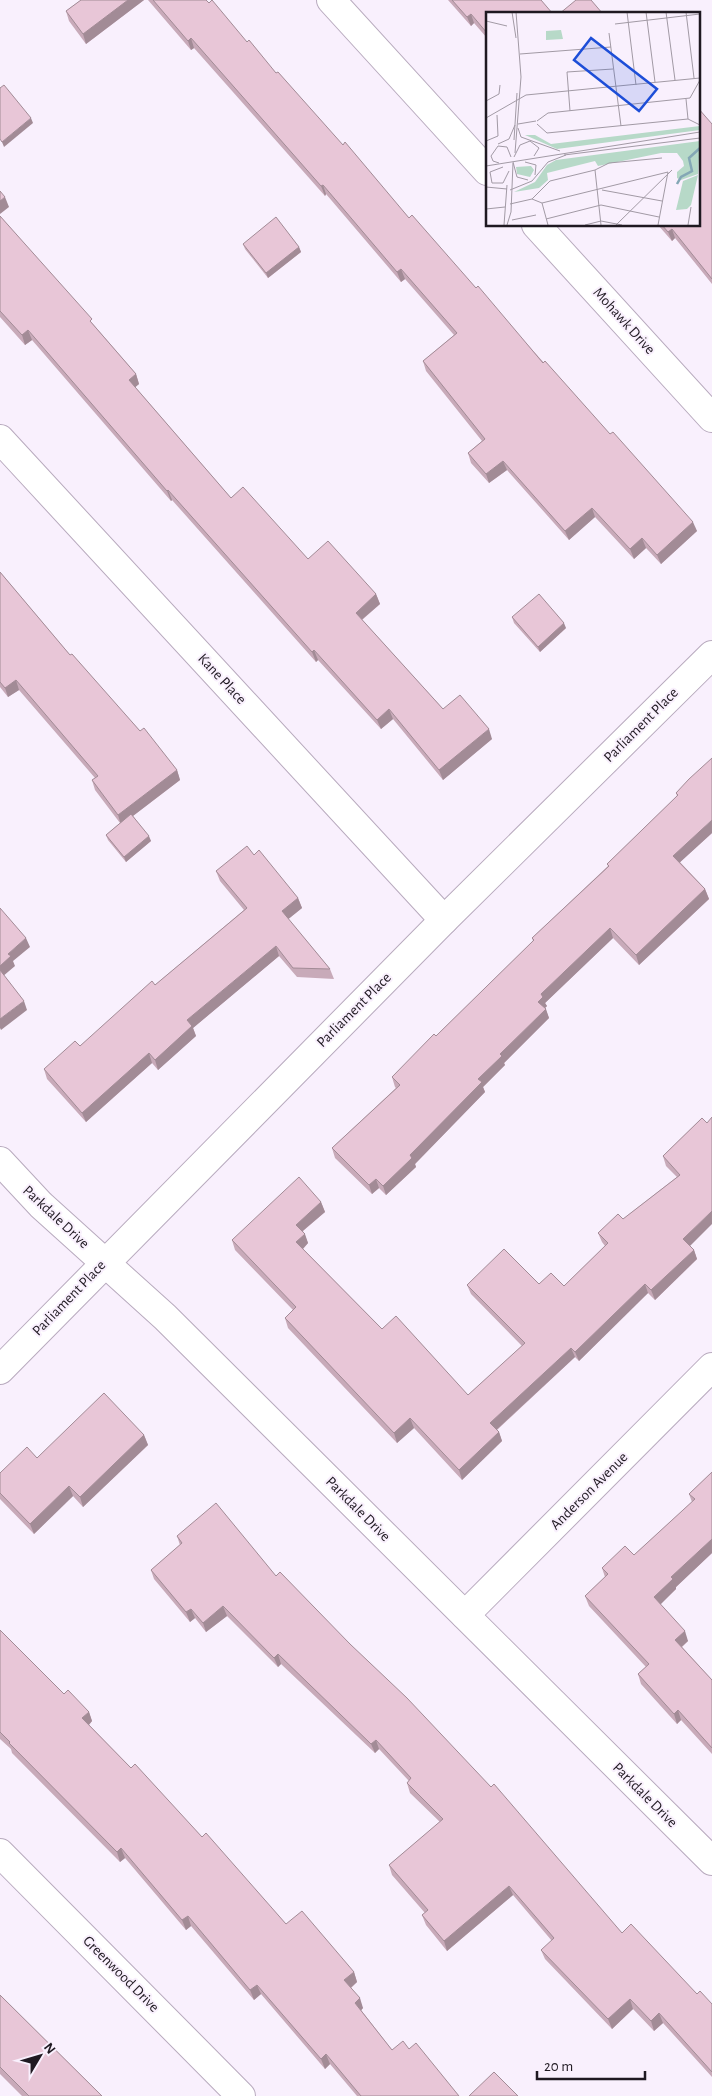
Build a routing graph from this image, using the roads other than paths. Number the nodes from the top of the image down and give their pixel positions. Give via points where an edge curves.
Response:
1 (331, 0) edge
2 (486, 170) edge
3 (537, 226) edge
4 (712, 418) edge
5 (0, 439) edge
6 (712, 655) edge
7 (444, 920) junction
8 (0, 1162) edge
9 (105, 1262) junction
10 (712, 1367) edge
11 (0, 1370) edge
12 (465, 1615) junction
13 (0, 1853) edge
14 (712, 1861) edge
15 (241, 2096) edge

1 - 2 street
3 - 4 street, Mohawk Drive
5 - 7 street, Kane Place
6 - 7 street, Parliament Place
7 - 9 street, Parliament Place
8 - 9 street, Parkdale Drive via 41,1205
9 - 11 street, Parliament Place
9 - 12 street, Parkdale Drive via 165,1317
10 - 12 street, Anderson Avenue
12 - 14 street, Parkdale Drive
13 - 15 street, Greenwood Drive

